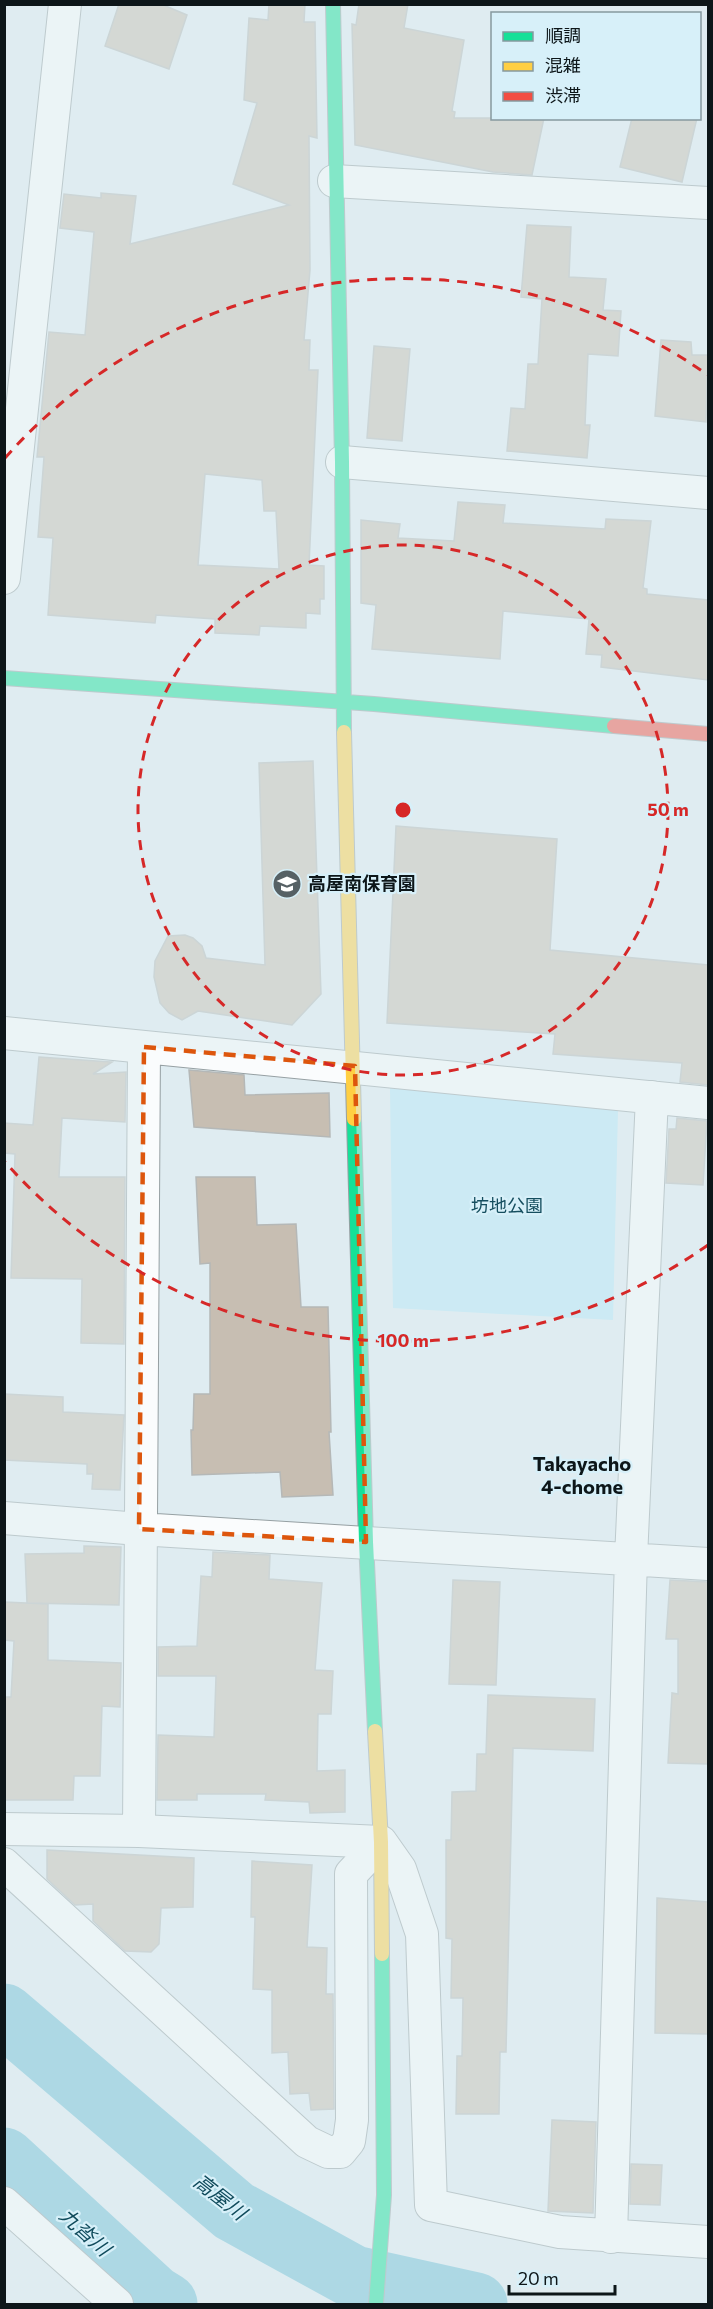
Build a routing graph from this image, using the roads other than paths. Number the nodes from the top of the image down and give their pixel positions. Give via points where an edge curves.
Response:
1 (65, 4) edge
2 (333, 4) edge
3 (334, 181) junction
4 (708, 203) edge
5 (342, 462) junction
6 (708, 492) edge
7 (4, 578) edge
8 (4, 678) edge
9 (343, 704) junction
10 (708, 734) edge
11 (4, 1033) edge
12 (144, 1047) junction
13 (355, 1066) junction
14 (652, 1097) junction
15 (708, 1103) edge
16 (4, 1518) edge
17 (139, 1529) junction
18 (366, 1542) junction
19 (631, 1558) junction
20 (708, 1563) edge
21 (4, 1829) edge
22 (139, 1831) junction
23 (381, 1842) junction
24 (4, 1864) edge
25 (4, 2203) edge
26 (611, 2237) junction
27 (708, 2242) edge
28 (117, 2304) edge
29 (376, 2304) edge

1 - 7 street
2 - 3 street
3 - 4 street
3 - 5 street
5 - 6 street
5 - 9 street
8 - 9 street
9 - 10 street
9 - 13 street
11 - 12 street
12 - 13 street
12 - 17 street
13 - 14 street
13 - 18 street
14 - 15 street
14 - 19 street
16 - 17 street
17 - 18 street
17 - 22 street
18 - 19 street
18 - 23 street
19 - 20 street
19 - 26 street
21 - 22 street
22 - 23 street
23 - 24 street via 351,1874 352,2120 349,2141 340,2152 328,2152 307,2142
23 - 26 street via 400,1869 422,1934 432,2205 560,2232
23 - 29 street via 384,2195
25 - 28 street
26 - 27 street

